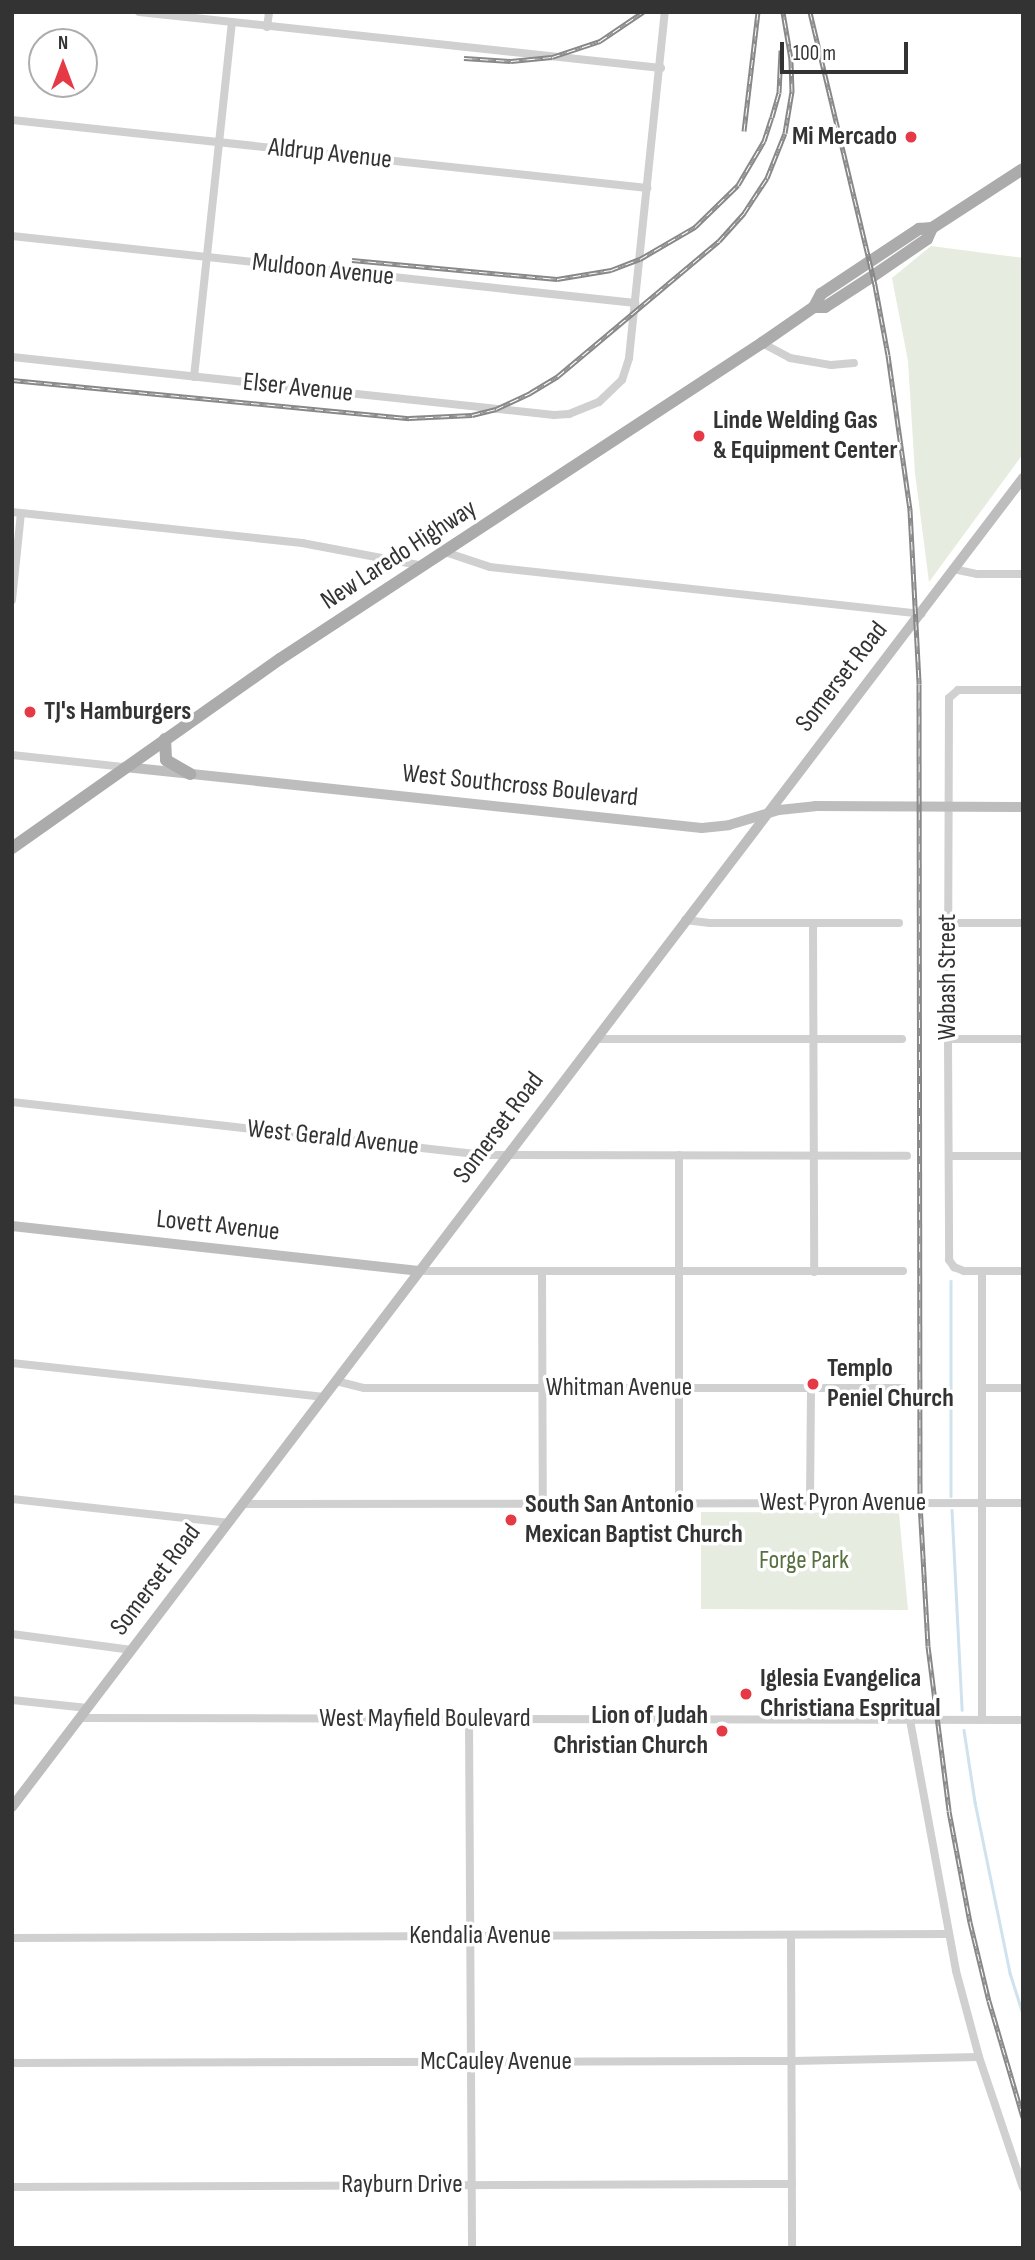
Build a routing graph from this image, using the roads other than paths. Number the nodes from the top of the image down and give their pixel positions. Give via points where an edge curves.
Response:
1 (139, 12) edge
2 (269, 12) edge
3 (665, 12) edge
4 (232, 23) junction
5 (267, 27) junction
6 (661, 68) junction
7 (12, 120) edge
8 (220, 142) junction
9 (1023, 169) edge
10 (647, 188) junction
11 (12, 236) edge
12 (207, 257) junction
13 (635, 303) junction
14 (762, 343) junction
15 (12, 357) edge
16 (853, 363) dead end
17 (194, 377) junction
18 (1023, 478) edge
19 (16, 513) edge
20 (445, 552) junction
21 (424, 566) junction
22 (953, 569) junction
23 (1023, 574) edge
24 (12, 600) edge
25 (921, 614) junction
26 (1023, 690) edge
27 (165, 739) junction
28 (12, 755) edge
29 (125, 767) junction
30 (190, 774) junction
31 (949, 807) junction
32 (1023, 807) edge
33 (766, 813) junction
34 (12, 848) edge
35 (685, 920) junction
36 (813, 923) junction
37 (900, 923) dead end
38 (948, 923) junction
39 (1023, 923) edge
40 (948, 1038) junction
41 (814, 1039) junction
42 (902, 1039) dead end
43 (1023, 1039) edge
44 (595, 1040) junction
45 (12, 1102) edge
46 (507, 1155) junction
47 (679, 1155) junction
48 (814, 1156) junction
49 (907, 1156) dead end
50 (949, 1156) junction
51 (1023, 1156) edge
52 (12, 1226) edge
53 (419, 1271) junction
54 (542, 1271) junction
55 (679, 1271) junction
56 (902, 1271) dead end
57 (982, 1271) junction
58 (1023, 1271) edge
59 (814, 1272) junction
60 (12, 1363) edge
61 (336, 1381) junction
62 (543, 1388) junction
63 (679, 1388) junction
64 (811, 1388) junction
65 (903, 1388) dead end
66 (982, 1388) junction
67 (1023, 1388) edge
68 (324, 1397) junction
69 (12, 1499) edge
70 (543, 1502) junction
71 (679, 1503) junction
72 (810, 1503) junction
73 (982, 1503) junction
74 (1023, 1503) edge
75 (243, 1504) junction
76 (228, 1523) junction
77 (12, 1634) edge
78 (132, 1650) junction
79 (12, 1700) edge
80 (88, 1708) junction
81 (80, 1718) junction
82 (469, 1720) junction
83 (910, 1720) junction
84 (982, 1720) junction
85 (1023, 1720) edge
86 (12, 1807) edge
87 (947, 1934) junction
88 (471, 1936) junction
89 (792, 1936) junction
90 (12, 1938) edge
91 (979, 2057) junction
92 (792, 2061) junction
93 (472, 2062) junction
94 (12, 2063) edge
95 (792, 2184) junction
96 (472, 2185) junction
97 (12, 2187) edge
98 (1023, 2188) edge
99 (472, 2248) edge
100 (792, 2248) edge

1 - 4 street
2 - 5 street
3 - 6 street
4 - 5 street
4 - 8 street
5 - 6 street
6 - 10 street
7 - 8 street, Aldrup Avenue
8 - 10 street, Aldrup Avenue
8 - 12 street
9 - 14 main road, New Laredo Highway via 860,268
10 - 13 street
11 - 12 street, Muldoon Avenue
12 - 13 street, Muldoon Avenue
12 - 17 street
13 - 17 street, Elser Avenue via 622,380 599,402 554,415
14 - 16 street via 784,356 806,361
14 - 20 main road, New Laredo Highway
15 - 17 street, Elser Avenue
18 - 22 main road, Somerset Road
19 - 21 street via 302,543
19 - 24 street
20 - 21 main road, New Laredo Highway
20 - 25 street via 490,567
21 - 27 main road, New Laredo Highway
22 - 23 street
22 - 25 main road, Somerset Road
25 - 33 main road, Somerset Road
26 - 31 street, Wabash Street via 954,691 949,702
27 - 29 main road, New Laredo Highway
27 - 30 main road via 166,760
28 - 29 street, West Southcross Boulevard
29 - 30 main road, West Southcross Boulevard
29 - 34 main road, New Laredo Highway
30 - 33 main road, West Southcross Boulevard via 688,827 729,825
31 - 32 main road, West Southcross Boulevard
31 - 33 main road, West Southcross Boulevard via 815,806
31 - 38 street, Wabash Street
33 - 35 main road, Somerset Road
35 - 36 street
35 - 44 main road, Somerset Road
36 - 37 street
36 - 41 street
38 - 39 street
38 - 40 street, Wabash Street
40 - 43 street
40 - 50 street, Wabash Street
41 - 42 street
41 - 44 street
41 - 48 street
44 - 46 main road, Somerset Road
45 - 46 street, West Gerald Avenue
46 - 47 street, West Gerald Avenue
46 - 53 main road, Somerset Road
47 - 48 street, West Gerald Avenue
47 - 55 street
48 - 49 street, West Gerald Avenue
48 - 59 street
50 - 51 street
50 - 57 street, Wabash Street via 950,1264 964,1271
52 - 53 main road, Lovett Avenue
53 - 54 street
53 - 61 main road, Somerset Road
54 - 55 street
54 - 62 street
55 - 59 street
55 - 63 street
56 - 59 street
57 - 58 street
57 - 66 street
60 - 68 street
61 - 62 street, Whitman Avenue via 364,1388
61 - 68 main road, Somerset Road
62 - 63 street, Whitman Avenue
62 - 70 street
63 - 64 street, Whitman Avenue
63 - 71 street
64 - 65 street, Whitman Avenue
64 - 72 street
66 - 67 street
66 - 73 street
68 - 75 main road, Somerset Road
69 - 76 street
70 - 71 street, West Pyron Avenue
70 - 75 street, West Pyron Avenue
71 - 72 street, West Pyron Avenue
72 - 73 street, West Pyron Avenue
73 - 74 street, West Pyron Avenue
73 - 84 street
75 - 76 main road, Somerset Road
76 - 78 main road, Somerset Road
77 - 78 street
78 - 80 main road, Somerset Road
79 - 80 street
80 - 81 main road, Somerset Road
81 - 82 street, West Mayfield Boulevard
81 - 86 main road, Somerset Road
82 - 83 street, West Mayfield Boulevard
82 - 88 street
83 - 84 street, West Mayfield Boulevard
83 - 87 street
84 - 85 street, West Mayfield Boulevard
87 - 89 street, Kendalia Avenue
87 - 91 street
88 - 89 street, Kendalia Avenue
88 - 90 street, Kendalia Avenue
88 - 93 street
89 - 92 street
91 - 92 street, McCauley Avenue
91 - 98 street
92 - 93 street, McCauley Avenue
92 - 95 street
93 - 94 street, McCauley Avenue
93 - 96 street
95 - 96 street, Rayburn Drive
95 - 100 street
96 - 97 street, Rayburn Drive
96 - 99 street

